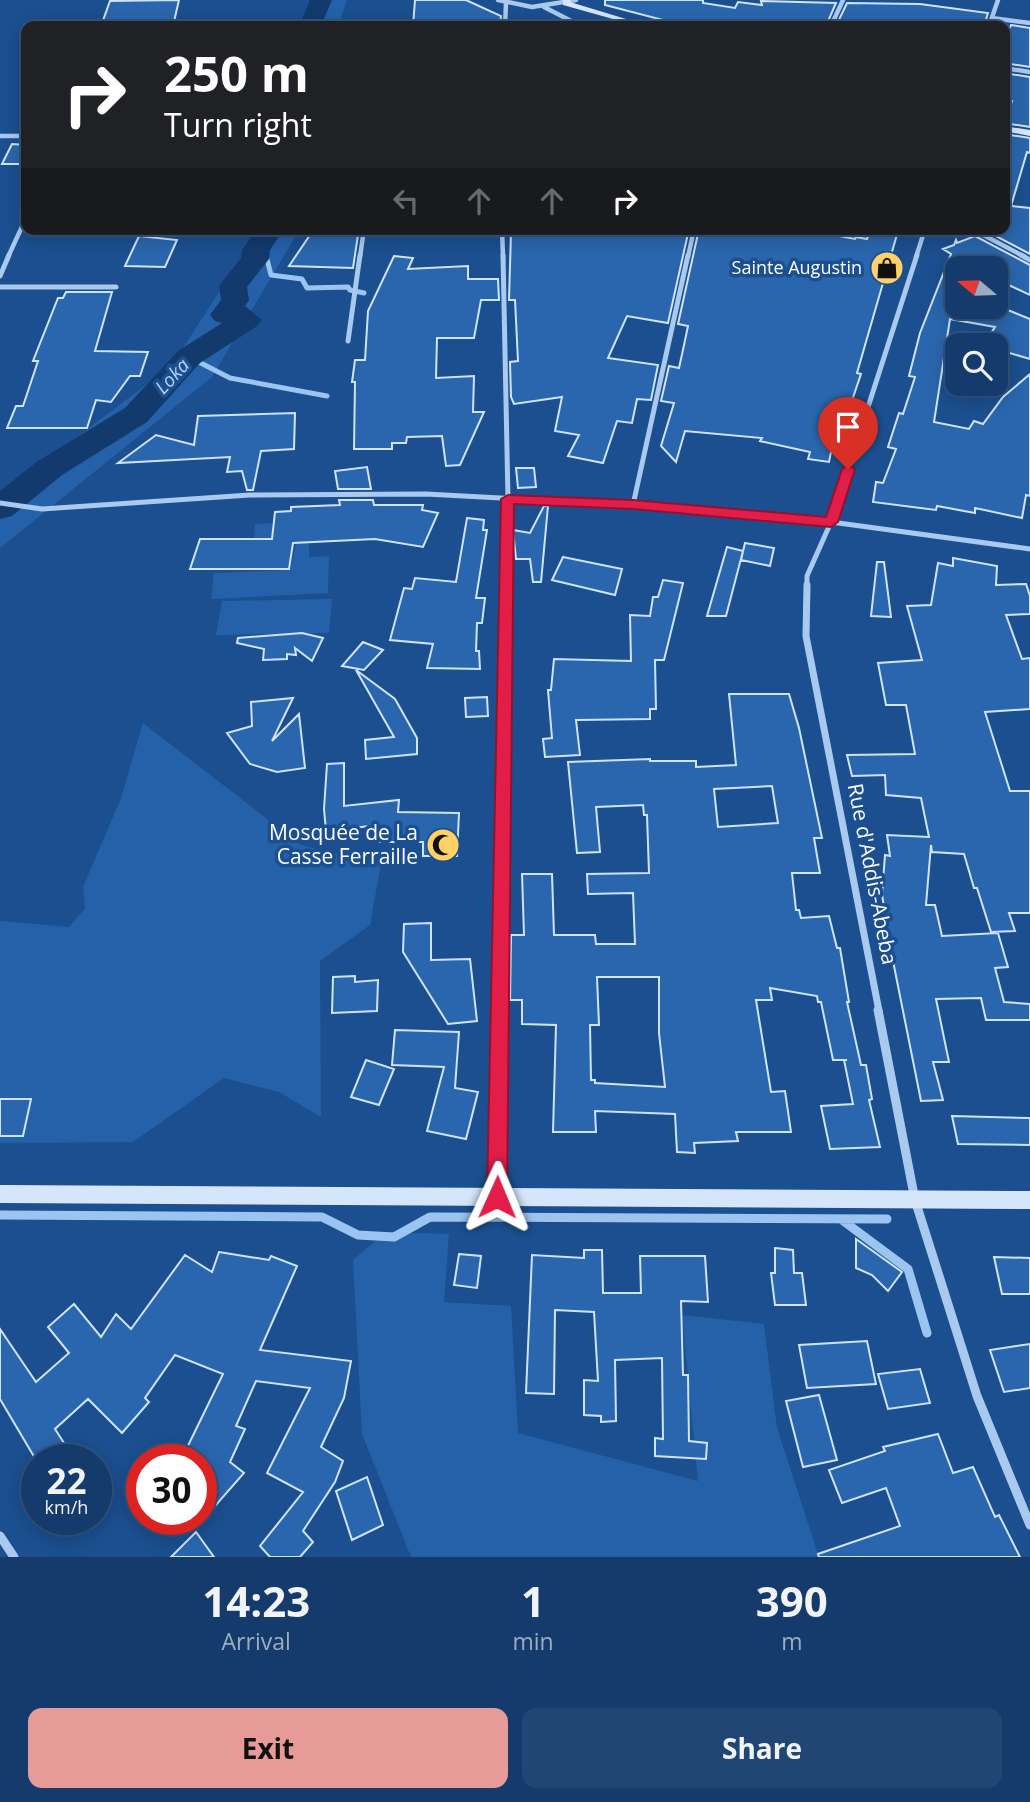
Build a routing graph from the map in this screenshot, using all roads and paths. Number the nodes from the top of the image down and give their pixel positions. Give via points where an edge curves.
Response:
1 (498, 0) edge
2 (576, 0) edge
3 (843, 0) edge
4 (998, 0) edge
5 (567, 2) edge
6 (506, 3) junction
7 (543, 7) junction
8 (992, 18) junction
9 (505, 21) edge
10 (571, 21) edge
11 (629, 21) edge
12 (833, 21) edge
13 (991, 21) edge
14 (1030, 23) edge
15 (1010, 69) edge
16 (1030, 72) edge
17 (1010, 129) edge
18 (1030, 133) edge
19 (0, 136) edge
20 (21, 136) edge
21 (21, 229) edge
22 (363, 235) edge
23 (502, 235) edge
24 (693, 235) edge
25 (923, 235) edge
26 (983, 235) edge
27 (1030, 260) edge
28 (0, 276) edge
29 (0, 287) edge
30 (116, 287) dead end
31 (348, 341) dead end
32 (508, 499) junction
33 (0, 503) edge
34 (633, 505) junction
35 (831, 522) junction
36 (1029, 551) edge
37 (0, 1194) edge
38 (497, 1197) junction
39 (915, 1199) junction
40 (1030, 1200) edge
41 (1030, 1525) edge
42 (0, 1536) edge
43 (14, 1557) edge

1 - 6 street
2 - 5 street
3 - 12 street
4 - 8 street
5 - 7 street
5 - 11 street
6 - 7 street
6 - 9 street
7 - 10 street
8 - 13 street
8 - 14 street
15 - 16 street
17 - 18 street
19 - 20 street
21 - 28 street
22 - 31 street
23 - 32 street
24 - 34 street
25 - 35 street, Rue d'Addis-Abeba
26 - 27 street
29 - 30 street
32 - 33 street via 426,494 250,495 42,509
32 - 34 street
32 - 38 street
34 - 35 street
35 - 36 street
35 - 39 street, Rue d'Addis-Abeba via 807,576 806,636
37 - 38 street
38 - 39 street
39 - 40 street
39 - 41 street, Rue d'Addis-Abeba via 977,1395
42 - 43 street

